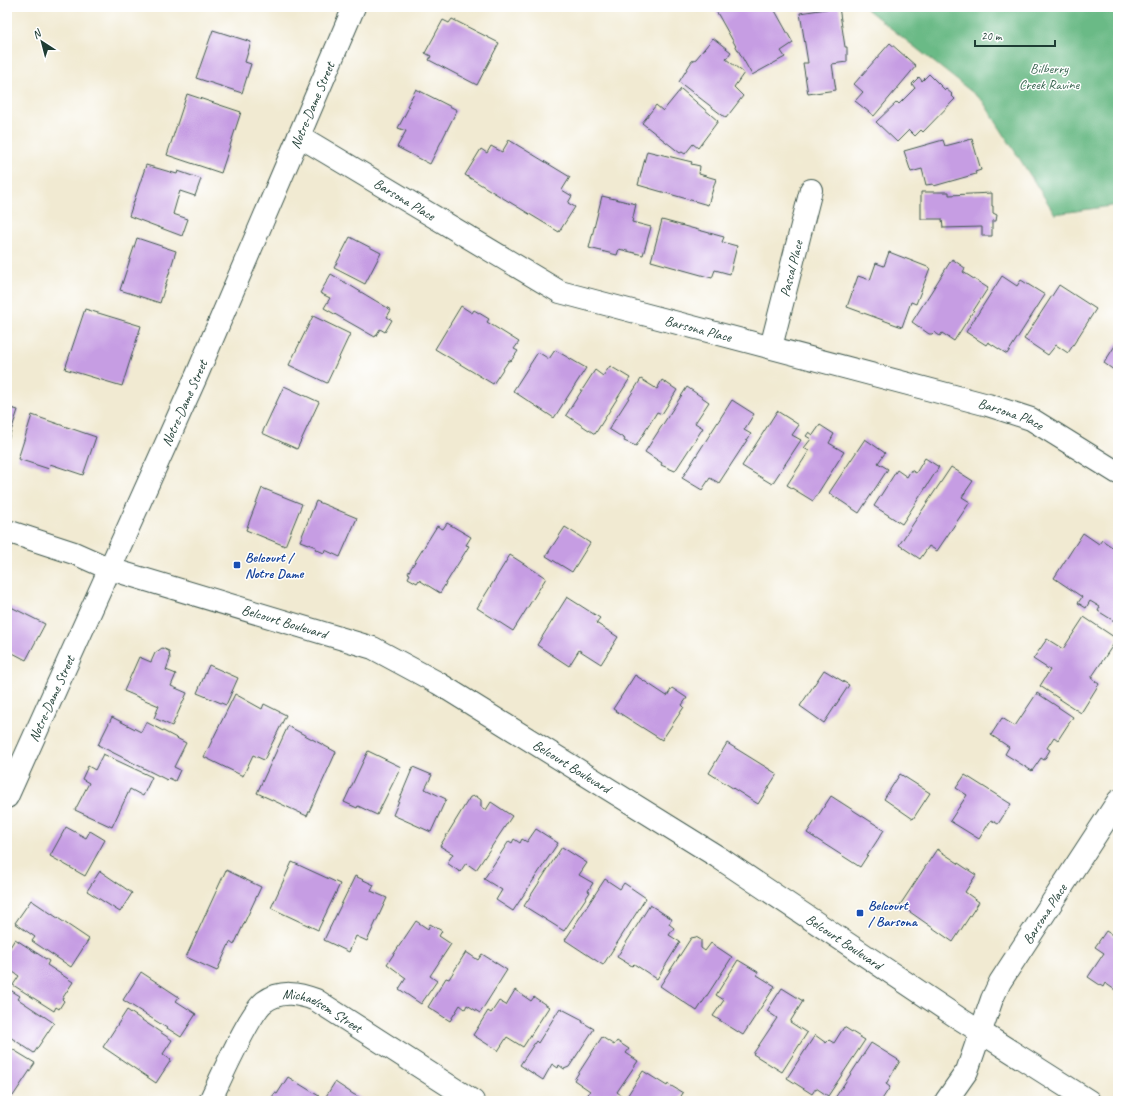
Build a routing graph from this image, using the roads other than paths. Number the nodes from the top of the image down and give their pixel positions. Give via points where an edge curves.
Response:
1 (354, 7) edge
2 (299, 136) junction
3 (812, 190) dead end
4 (771, 348) junction
5 (1118, 473) edge
6 (7, 531) edge
7 (110, 568) junction
8 (7, 797) edge
9 (1118, 801) edge
10 (980, 1032) junction
11 (210, 1101) edge
12 (473, 1101) edge
13 (946, 1101) edge
14 (1089, 1101) edge

1 - 2 street, Notre-Dame Street
2 - 4 street, Barsona Place via 560,292
2 - 7 street, Notre-Dame Street via 196,377
3 - 4 street, Pascal Place
4 - 5 street, Barsona Place via 1032,419
6 - 7 street, Belcourt Boulevard
7 - 8 street, Notre-Dame Street
7 - 10 street, Belcourt Boulevard via 373,648 438,683 718,857
9 - 10 street, Barsona Place via 1000,982
10 - 13 street, Barsona Place via 967,1071
10 - 14 street, Belcourt Boulevard
11 - 12 street, Michaelsem Street via 253,1016 264,1003 280,994 300,993 316,1000

